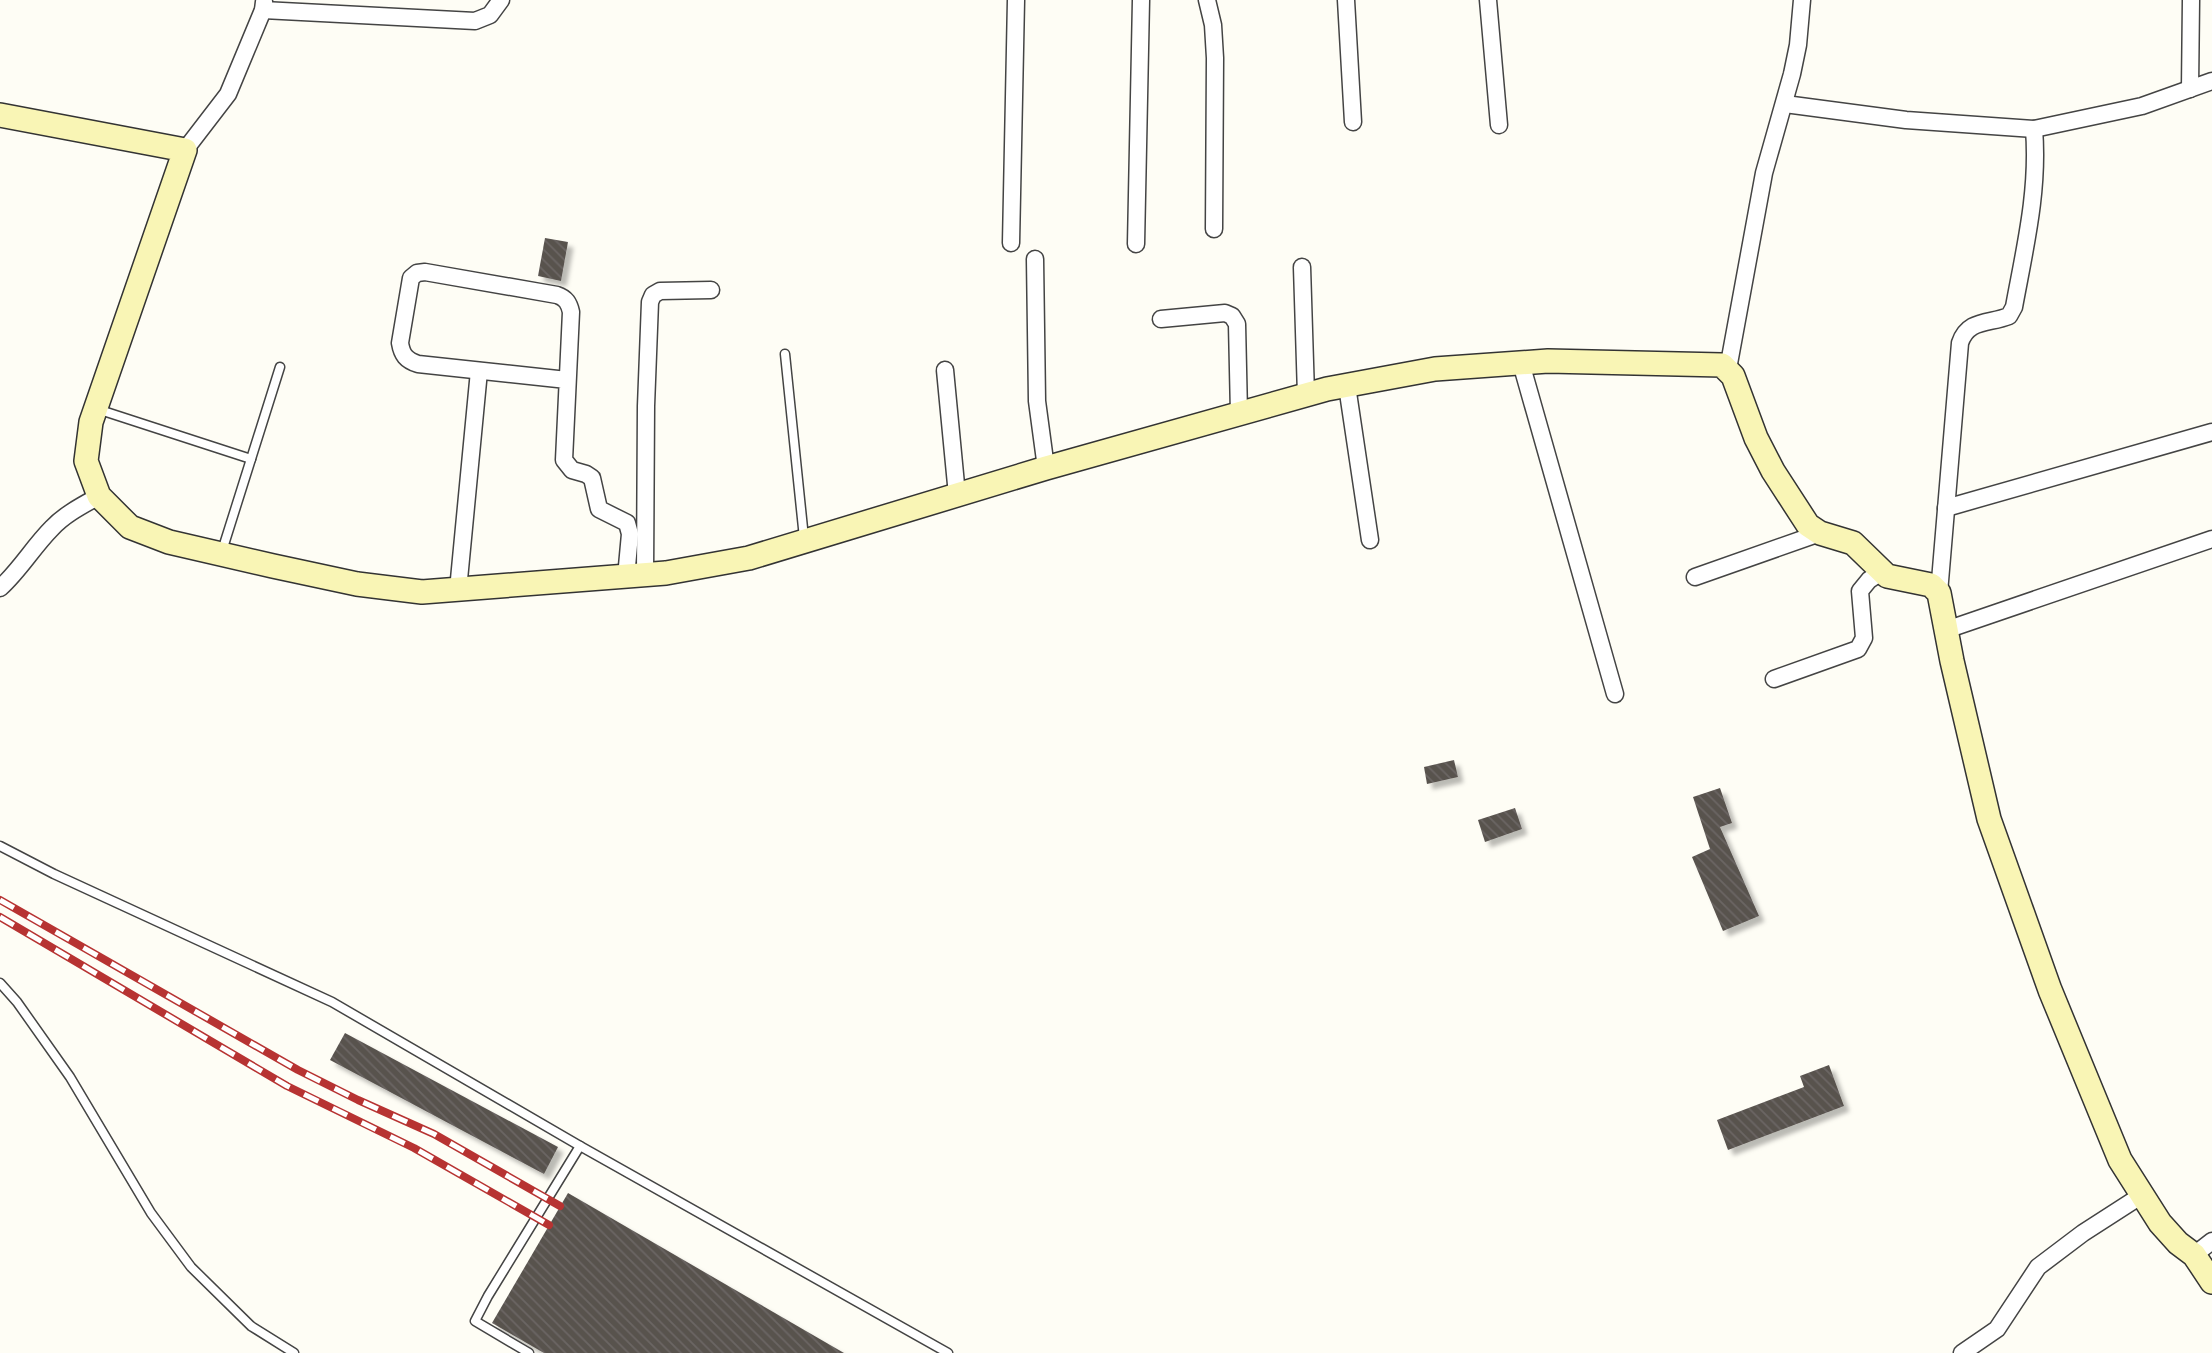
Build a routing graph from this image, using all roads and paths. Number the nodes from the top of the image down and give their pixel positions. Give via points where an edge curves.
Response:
1 (501, 0) edge
2 (1016, 0) edge
3 (1141, 0) edge
4 (1207, 0) edge
5 (1346, 0) edge
6 (1488, 0) edge
7 (1802, 0) edge
8 (2190, 0) edge
9 (264, 5) edge
10 (2212, 81) edge
11 (2190, 89) junction
12 (1785, 104) junction
13 (0, 115) edge
14 (1353, 122) dead end
15 (1499, 125) dead end
16 (2034, 129) junction
17 (185, 150) junction
18 (1214, 229) dead end
19 (1011, 243) dead end
20 (1136, 244) dead end
21 (1035, 259) dead end
22 (1302, 267) dead end
23 (711, 290) dead end
24 (1161, 319) dead end
25 (785, 354) dead end
26 (1521, 363) junction
27 (280, 368) dead end
28 (1728, 369) junction
29 (945, 370) dead end
30 (479, 371) junction
31 (568, 380) junction
32 (1347, 386) junction
33 (1306, 395) junction
34 (96, 409) junction
35 (1239, 414) junction
36 (2212, 432) edge
37 (251, 459) junction
38 (1046, 468) junction
39 (957, 495) junction
40 (99, 496) junction
41 (1946, 508) junction
42 (1820, 533) junction
43 (2212, 539) edge
44 (1370, 540) dead end
45 (804, 541) junction
46 (221, 554) junction
47 (1881, 572) junction
48 (8, 573) edge
49 (636, 576) junction
50 (1695, 578) dead end
51 (0, 588) edge
52 (458, 590) junction
53 (1939, 593) junction
54 (1946, 630) junction
55 (1774, 679) dead end
56 (1615, 694) dead end
57 (0, 846) edge
58 (0, 984) edge
59 (580, 1146) junction
60 (2142, 1195) junction
61 (2203, 1248) edge
62 (2212, 1282) edge
63 (294, 1353) edge
64 (530, 1353) edge
65 (948, 1353) edge
66 (1962, 1353) edge

1 - 9 street via 490,15 475,21
2 - 19 street
3 - 20 street
4 - 18 street via 1215,58
5 - 14 street
6 - 15 street
7 - 12 street
8 - 11 street
9 - 17 street via 228,94
10 - 11 street
11 - 16 street via 2142,106
12 - 16 street via 1906,120
12 - 28 street via 1764,173
13 - 17 street
16 - 41 street via 2034,200 2014,307 2009,316 1969,328 1960,343
17 - 34 street
21 - 38 street via 1037,401
22 - 33 street
23 - 49 street via 660,291 650,302
24 - 35 street via 1232,316 1237,324
25 - 45 lane
26 - 28 street via 1716,364
26 - 32 street via 1435,369
26 - 56 street
27 - 37 lane
28 - 42 street via 1773,471 1808,525
29 - 39 street
30 - 31 street
30 - 31 street via 418,364 401,353 409,286 417,273 564,297 571,312
30 - 52 street
31 - 49 street via 566,466 592,478 599,509 626,523
32 - 33 street
32 - 44 street
33 - 35 street
34 - 37 lane
34 - 40 street via 86,461
35 - 38 street
36 - 41 street
37 - 46 lane
38 - 39 street
39 - 45 street
40 - 46 street via 130,527
40 - 48 street via 51,528
41 - 53 street
42 - 47 street via 1853,543
42 - 50 street
43 - 54 street
45 - 49 street via 749,558
46 - 52 street via 357,584 422,592
47 - 53 street via 1935,587
47 - 55 street via 1860,592 1864,638 1858,649
48 - 51 street
49 - 52 street
53 - 54 street
54 - 60 street via 1989,819 2055,1002 2120,1160
57 - 59 lane via 332,1002
58 - 63 lane via 70,1077 151,1213 191,1267 251,1326
59 - 64 lane via 475,1321
59 - 65 lane
60 - 61 street via 2178,1244
60 - 66 street via 2038,1268 1997,1329
61 - 62 street

